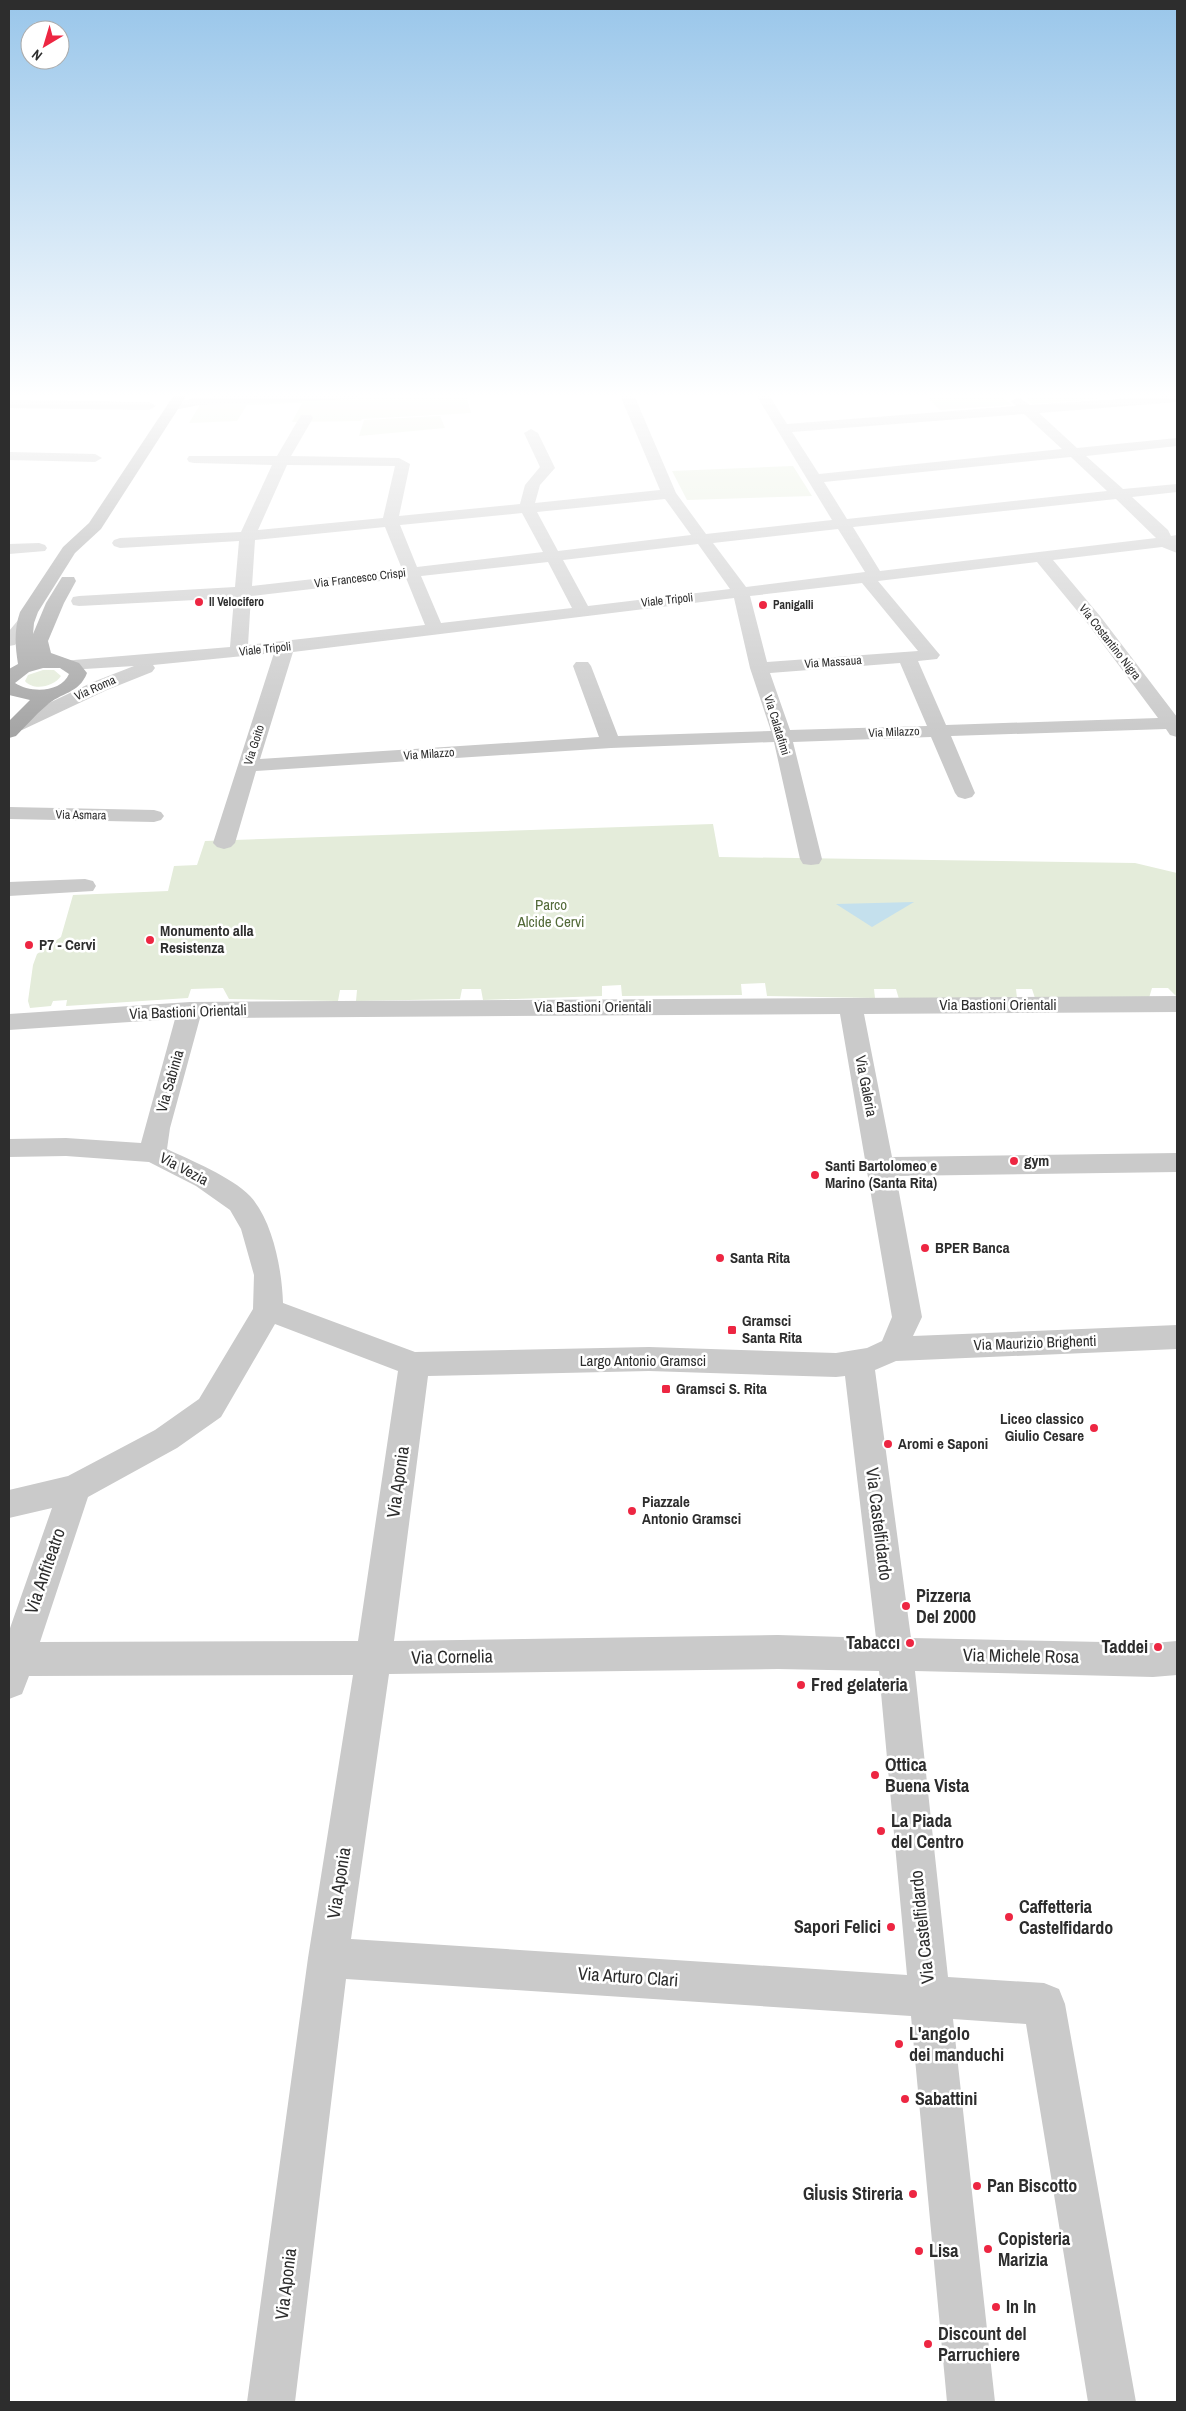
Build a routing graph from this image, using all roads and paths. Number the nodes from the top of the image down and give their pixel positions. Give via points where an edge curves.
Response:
1 (107, 508) edge
2 (261, 508) edge
3 (393, 508) edge
4 (527, 508) junction
5 (532, 508) edge
6 (679, 508) edge
7 (832, 508) edge
8 (989, 508) edge
9 (1133, 508) edge
10 (390, 521) junction
11 (842, 523) junction
12 (95, 526) junction
13 (248, 536) junction
14 (701, 539) junction
15 (120, 543) dead end
16 (1173, 544) edge
17 (39, 548) dead end
18 (9, 549) edge
19 (1040, 555) junction
20 (553, 556) junction
21 (412, 572) junction
22 (871, 576) junction
23 (244, 592) junction
24 (742, 592) junction
25 (79, 602) dead end
26 (582, 610) junction
27 (25, 623) junction
28 (435, 629) junction
29 (9, 641) edge
30 (285, 646) junction
31 (239, 651) junction
32 (907, 657) junction
33 (178, 658) junction
34 (582, 666) dead end
35 (758, 668) junction
36 (67, 669) junction
37 (16, 670) edge
38 (9, 687) edge
39 (56, 692) junction
40 (1175, 725) edge
41 (12, 729) edge
42 (939, 731) junction
43 (782, 736) junction
44 (611, 742) junction
45 (247, 766) junction
46 (965, 793) dead end
47 (9, 813) edge
48 (154, 816) dead end
49 (224, 843) dead end
50 (811, 859) dead end
51 (85, 886) dead end
52 (9, 889) edge
53 (1177, 1004) edge
54 (850, 1005) junction
55 (190, 1010) junction
56 (9, 1022) edge
57 (9, 1148) edge
58 (153, 1153) junction
59 (1177, 1162) edge
60 (881, 1167) junction
61 (268, 1310) junction
62 (1177, 1337) edge
63 (874, 1356) junction
64 (414, 1364) junction
65 (75, 1488) junction
66 (9, 1504) edge
67 (895, 1653) junction
68 (374, 1658) junction
69 (1177, 1658) edge
70 (11, 1666) edge
71 (328, 1958) junction
72 (929, 1996) junction
73 (271, 2402) edge
74 (971, 2402) edge
75 (1112, 2402) edge

1 - 12 main road
2 - 13 street
3 - 10 street
4 - 5 street
4 - 10 street
4 - 20 street
6 - 14 street
7 - 11 street
8 - 11 street, Via Francesco Crispi
9 - 16 street
10 - 13 street
10 - 21 street
11 - 14 street, Via Francesco Crispi
11 - 22 street
12 - 27 main road via 69,550
12 - 36 main road via 87,550 55,603 39,641 43,656
13 - 15 street
13 - 23 street
14 - 20 street, Via Francesco Crispi
14 - 24 street
16 - 19 street, Viale Tripoli
17 - 18 street
19 - 22 street, Viale Tripoli
19 - 40 street, Via Costantino Nigra
20 - 21 street, Via Francesco Crispi
20 - 26 street
21 - 23 street, Via Francesco Crispi
21 - 28 street
22 - 24 street, Viale Tripoli
22 - 32 street, Via Massaua via 931,655
23 - 25 street, Via Francesco Crispi
23 - 31 street
24 - 26 street, Viale Tripoli
24 - 35 street, Via Calatafimi
26 - 28 street, Viale Tripoli
27 - 29 street
27 - 37 main road via 24,649
28 - 30 street, Viale Tripoli
30 - 31 street, Viale Tripoli
30 - 45 street, Via Goito
31 - 33 street, Viale Tripoli
32 - 35 street, Via Massaua
32 - 42 street
33 - 36 street, Viale Tripoli
33 - 41 street, Via Roma via 125,675
34 - 44 street
35 - 43 street, Via Calatafimi
36 - 37 main road via 43,662
36 - 39 main road, Via Roma
38 - 39 main road via 30,695
39 - 41 main road, Via Roma via 41,700
40 - 42 street, Via Milazzo
42 - 43 street, Via Milazzo
42 - 46 street
43 - 44 street, Via Milazzo
43 - 50 street, Via Calatafimi
44 - 45 street, Via Milazzo
45 - 49 street, Via Goito
47 - 48 street, Via Asmara
51 - 52 street
53 - 54 street, Via Bastioni Orientali
54 - 55 street, Via Bastioni Orientali
54 - 60 street, Via Galeria
55 - 56 street, Via Bastioni Orientali
55 - 58 street, Via Sabinia
57 - 58 street, Via Vezia
58 - 61 street, Via Vezia via 196,1174 240,1203 255,1228 265,1260
59 - 60 street
60 - 63 street, Via Galeria via 907,1317
61 - 64 street
61 - 65 street via 210,1408 166,1438
62 - 63 street, Via Maurizio Brighenti
63 - 64 street, Largo Antonio Gramsci via 836,1365 649,1359
63 - 67 street, Via Castelfidardo
64 - 68 street, Via Aponia
65 - 66 street
65 - 70 street, Via Anfiteatro
67 - 68 street, Via Cornelia
67 - 69 street, Via Michele Rosa
67 - 72 street, Via Castelfidardo
68 - 70 street, Via Cornelia
68 - 71 street, Via Aponia
71 - 72 street, Via Arturo Clari
71 - 73 street, Via Aponia
72 - 74 street, Via Castelfidardo
72 - 75 street, Via Arturo Clari via 1044,2004

